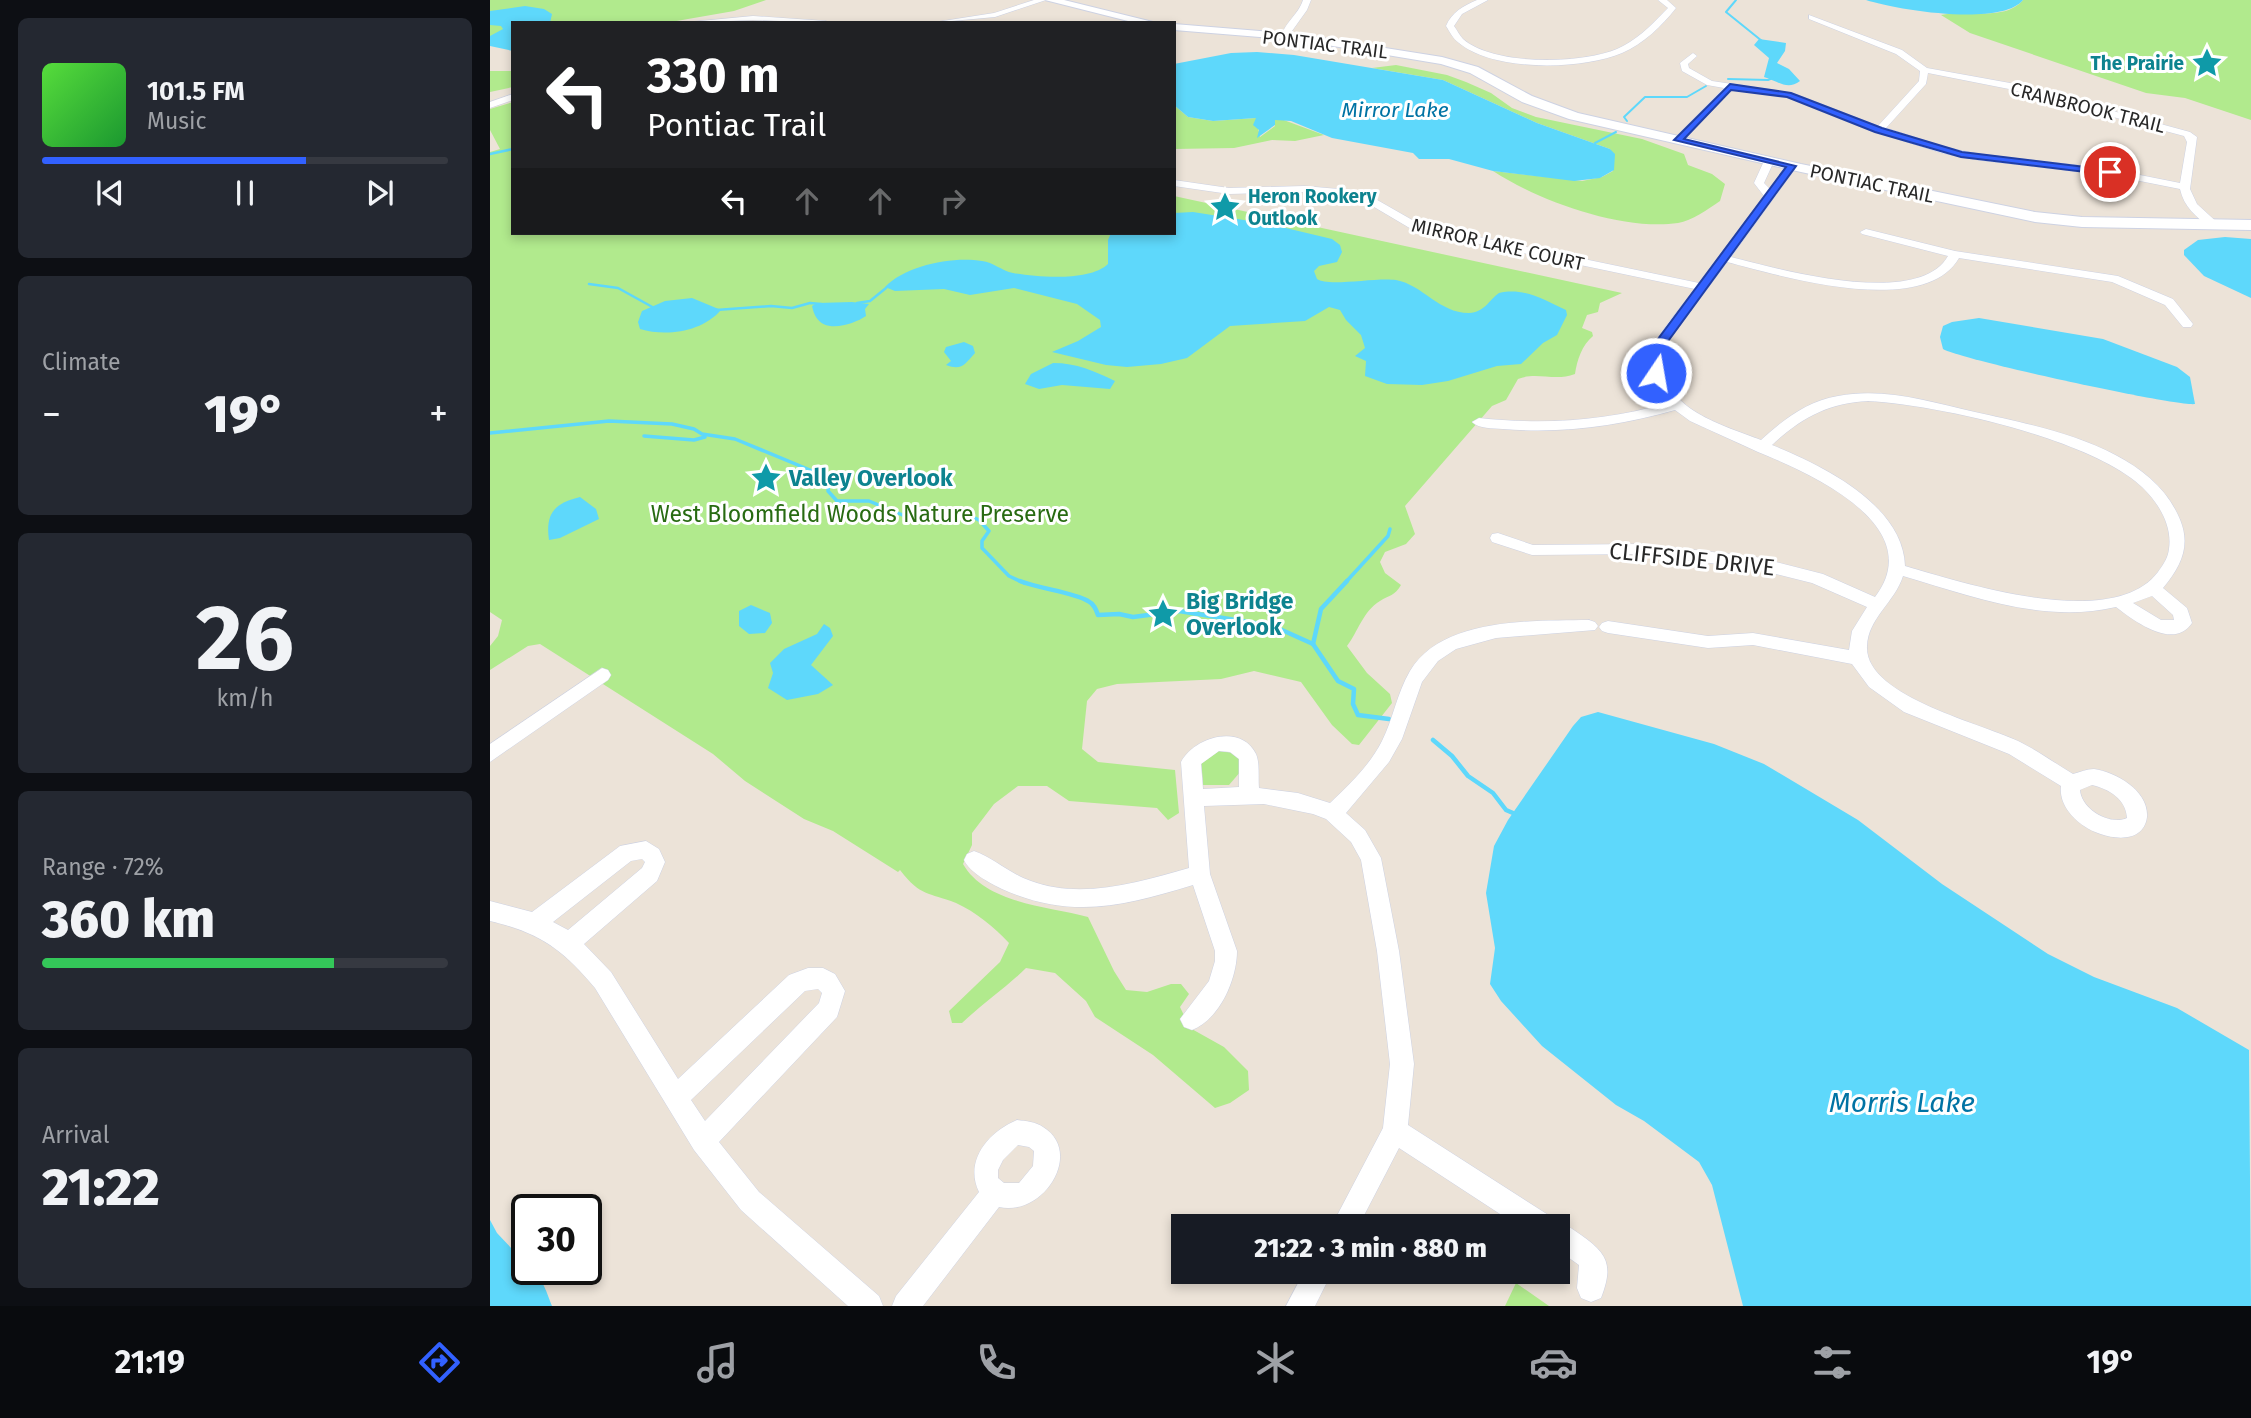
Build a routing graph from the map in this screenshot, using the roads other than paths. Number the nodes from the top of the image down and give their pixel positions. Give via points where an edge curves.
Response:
1 (1042, 0) edge
2 (1050, 0) edge
3 (1307, 0) edge
4 (1485, 0) edge
5 (1662, 0) edge
6 (1812, 17) dead end
7 (711, 21) edge
8 (796, 21) edge
9 (949, 21) edge
10 (1143, 21) edge
11 (1176, 27) edge
12 (1284, 36) junction
13 (1482, 52) junction
14 (1693, 56) dead end
15 (1457, 65) junction
16 (1924, 70) junction
17 (1730, 87) junction
18 (511, 98) edge
19 (490, 104) edge
20 (1878, 130) junction
21 (1678, 140) junction
22 (1769, 161) junction
23 (1792, 166) junction
24 (1176, 183) edge
25 (2185, 187) junction
26 (1768, 194) junction
27 (2214, 225) junction
28 (2251, 225) edge
29 (1866, 232) dead end
30 (1725, 254) junction
31 (1955, 254) junction
32 (1702, 287) junction
33 (2187, 324) dead end
34 (1676, 405) junction
35 (1479, 422) dead end
36 (1761, 448) junction
37 (1499, 538) dead end
38 (1897, 569) junction
39 (2153, 588) junction
40 (2119, 601) junction
41 (1880, 606) junction
42 (1858, 659) junction
43 (602, 676) dead end
44 (490, 754) edge
45 (2072, 783) dead end
46 (1249, 794) junction
47 (1194, 798) junction
48 (1333, 813) junction
49 (974, 860) dead end
50 (1200, 874) junction
51 (490, 911) edge
52 (536, 922) junction
53 (569, 943) junction
54 (1192, 1019) dead end
55 (676, 1098) junction
56 (1395, 1132) junction
57 (704, 1141) junction
58 (995, 1192) dead end
59 (1351, 1214) edge
60 (1524, 1214) edge
61 (1570, 1243) edge
62 (1312, 1284) edge
63 (1591, 1288) dead end
64 (866, 1305) edge
65 (906, 1306) edge
66 (1300, 1306) edge

1 - 9 street via 995,15
2 - 10 main road
3 - 12 street via 1303,13
4 - 13 street via 1458,13 1450,26 1458,39
5 - 13 street via 1672,8 1664,17 1628,47 1608,55 1547,62
6 - 16 street via 1899,52
7 - 8 street
11 - 12 main road, PONTIAC TRAIL
12 - 15 main road, PONTIAC TRAIL
13 - 15 street
14 - 17 street via 1684,63 1690,74
15 - 21 main road, PONTIAC TRAIL via 1556,110
16 - 20 street via 1923,82
16 - 25 street, CRANBROOK TRAIL via 2010,86 2187,134 2192,142
17 - 20 street via 1788,95
17 - 21 street
18 - 19 street
20 - 25 street via 1961,155 2110,172
21 - 22 main road, PONTIAC TRAIL
22 - 23 main road, PONTIAC TRAIL
22 - 26 street via 1759,183
23 - 26 street
23 - 27 main road, PONTIAC TRAIL via 2035,217
24 - 32 street, MIRROR LAKE COURT via 1229,191 1350,193 1426,230
25 - 27 street via 2188,203
26 - 30 street
27 - 28 main road, PONTIAC TRAIL
29 - 31 street
30 - 31 street via 1808,279 1880,284 1920,281 1940,274
30 - 32 street
31 - 33 street via 2114,279 2169,302
32 - 34 street via 1654,358 1661,385
34 - 35 street via 1591,426 1531,428
34 - 36 street
36 - 38 street via 1820,474 1860,500 1887,533 1896,552
36 - 39 street via 1799,414 1839,400 1913,402 2038,430 2078,445 2136,476 2158,494 2179,539 2174,562
37 - 41 street, CLIFFSIDE DRIVE via 1532,550 1642,549 1756,563 1817,578
38 - 40 street via 2046,605 2084,607
38 - 41 street
39 - 40 street
39 - 40 street via 2181,612 2183,624 2152,624
41 - 42 street via 1859,631
42 - 45 street via 1875,682 1910,707 2015,749
42 - 48 street via 1753,639 1708,642 1598,626 1492,632 1435,654 1419,672 1387,750
43 - 44 street
46 - 47 street
46 - 47 street via 1248,757 1237,745 1224,743 1203,748 1191,762
46 - 48 street via 1300,801
47 - 50 street
48 - 56 street via 1358,836 1371,858 1379,894 1402,1064
49 - 50 street via 1025,891 1068,900 1121,896
50 - 54 street via 1227,961 1218,987
51 - 52 street
52 - 53 street
52 - 53 street via 618,857 638,849 652,855 655,862 650,874
53 - 55 street via 603,980
55 - 57 street
55 - 57 street via 797,983 811,977 830,983 834,990 829,1009
56 - 59 street
56 - 60 street
57 - 64 street via 750,1201
58 - 65 street
61 - 63 street via 1593,1259
62 - 66 street

